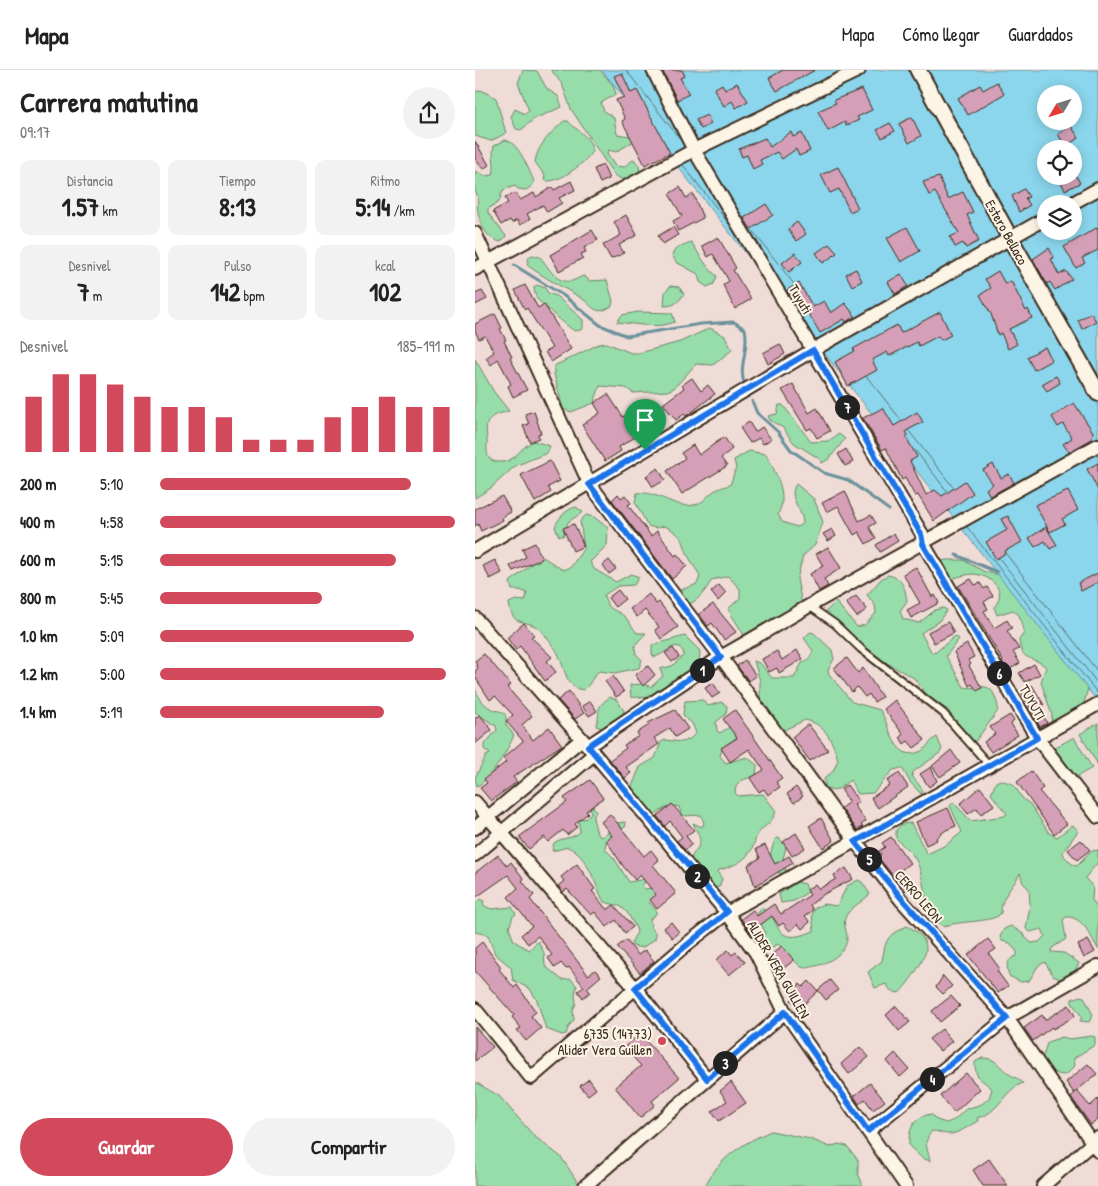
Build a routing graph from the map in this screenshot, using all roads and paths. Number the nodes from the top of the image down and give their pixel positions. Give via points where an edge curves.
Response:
1 (653, 70) edge
2 (859, 70) edge
3 (918, 70) edge
4 (694, 150) junction
5 (1098, 189) edge
6 (1082, 198) edge
7 (1037, 223) edge
8 (475, 233) edge
9 (1004, 242) junction
10 (489, 261) junction
11 (475, 269) edge
12 (813, 350) junction
13 (1098, 393) edge
14 (1098, 445) edge
15 (589, 484) junction
16 (923, 544) junction
17 (475, 551) edge
18 (809, 606) junction
19 (475, 618) edge
20 (721, 657) junction
21 (1098, 704) edge
22 (1037, 738) junction
23 (588, 747) junction
24 (990, 766) junction
25 (475, 802) edge
26 (489, 816) junction
27 (1098, 817) edge
28 (475, 828) edge
29 (502, 832) junction
30 (855, 842) junction
31 (475, 855) edge
32 (727, 912) junction
33 (1098, 966) edge
34 (635, 988) junction
35 (475, 1009) edge
36 (785, 1012) junction
37 (1007, 1018) junction
38 (707, 1079) junction
39 (868, 1131) junction
40 (1096, 1144) edge
41 (585, 1186) edge
42 (906, 1186) edge
43 (1043, 1186) edge

1 - 4 street, Tuyuti
2 - 4 street
3 - 9 street, Estero Bellaco
4 - 10 street
4 - 12 street, Tuyuti
5 - 6 street
7 - 9 street
8 - 10 street, CERRO LEON
9 - 12 street
9 - 13 street, Estero Bellaco
10 - 11 street
10 - 15 street, CERRO LEON
12 - 15 street
12 - 16 street, Tuyuti via 921,534
14 - 16 street
15 - 17 street
15 - 20 street, CERRO LEON
16 - 18 street
16 - 22 street, TUYUTI
18 - 20 street
18 - 24 lane via 943,713
19 - 23 street, ALIDER VERA GUILLEN
20 - 23 street
20 - 30 street, CERRO LEON
21 - 22 street
22 - 24 street
22 - 27 street, TUYUTI
23 - 26 street
23 - 29 street
23 - 32 street, ALIDER VERA GUILLEN
24 - 30 street
25 - 26 street
26 - 28 street
26 - 29 street
29 - 31 street
29 - 34 street
30 - 32 street
30 - 37 street, CERRO LEON
32 - 34 street
32 - 36 street, ALIDER VERA GUILLEN via 756,953
33 - 37 street
34 - 35 street via 531,1078
34 - 38 street
36 - 38 street
36 - 39 street, ALIDER VERA GUILLEN
37 - 39 street
37 - 40 street, CERRO LEON
38 - 41 street
39 - 42 street, ALIDER VERA GUILLEN
40 - 43 street

